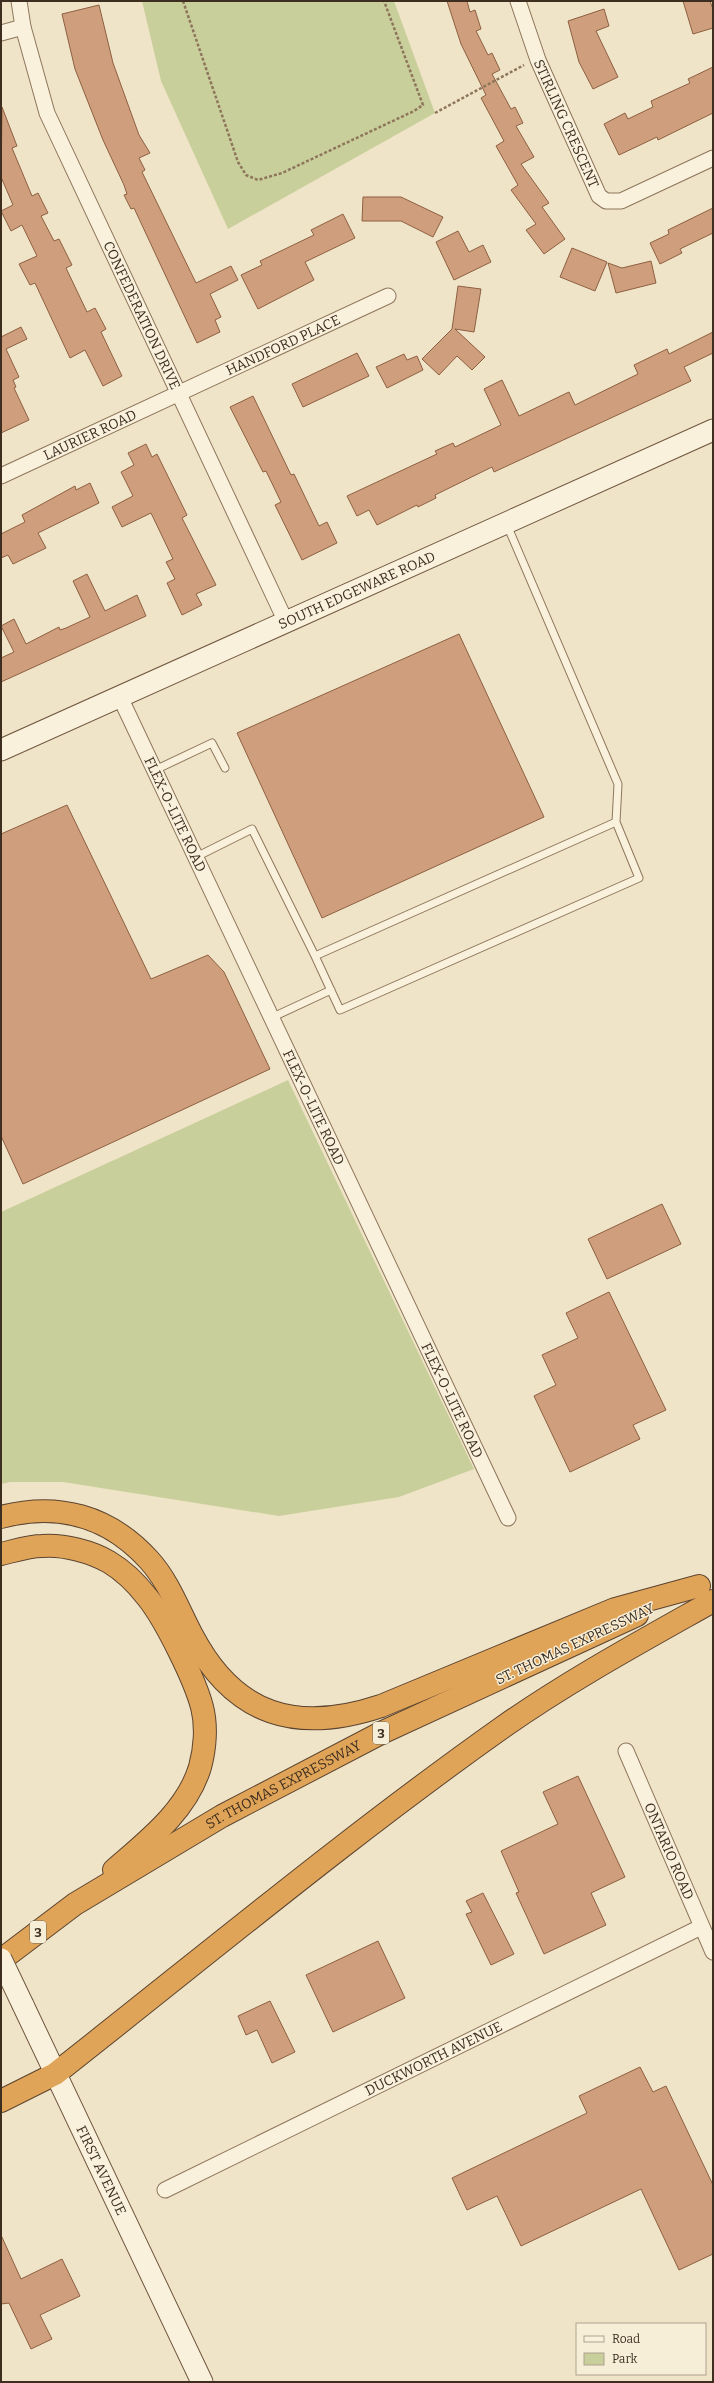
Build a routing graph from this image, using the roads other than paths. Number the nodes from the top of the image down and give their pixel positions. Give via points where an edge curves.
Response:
1 (20, 1) edge
2 (518, 1) edge
3 (23, 27) junction
4 (1, 32) edge
5 (713, 158) edge
6 (388, 296) dead end
7 (178, 394) junction
8 (713, 430) edge
9 (1, 476) edge
10 (507, 523) junction
11 (286, 622) junction
12 (119, 695) junction
13 (1, 750) edge
14 (225, 768) dead end
15 (155, 770) junction
16 (616, 822) junction
17 (196, 857) junction
18 (315, 956) junction
19 (331, 990) junction
20 (273, 1017) junction
21 (1, 1517) edge
22 (508, 1518) dead end
23 (27, 1548) junction
24 (1, 1554) edge
25 (1, 1559) edge
26 (708, 1589) edge
27 (626, 1750) dead end
28 (75, 1904) junction
29 (701, 1927) junction
30 (713, 1952) edge
31 (1, 1959) edge
32 (55, 2074) junction
33 (1, 2101) edge
34 (165, 2190) dead end
35 (202, 2382) edge

1 - 3 street, CONFEDERATION DRIVE
2 - 5 street, STIRLING CRESCENT via 538,60 595,190 606,201 621,201
3 - 4 street
3 - 7 street, CONFEDERATION DRIVE via 47,113
6 - 7 street, HANDFORD PLACE
7 - 9 street, LAURIER ROAD
7 - 11 street, CONFEDERATION DRIVE
8 - 10 main road, SOUTH EDGEWARE ROAD
10 - 11 main road, SOUTH EDGEWARE ROAD
10 - 16 lane via 618,784
11 - 12 main road, SOUTH EDGEWARE ROAD
12 - 13 main road, SOUTH EDGEWARE ROAD
12 - 15 street, FLEX-O-LITE ROAD
14 - 15 lane via 212,743
15 - 17 street, FLEX-O-LITE ROAD
16 - 18 lane
16 - 19 lane via 639,878 340,1010
17 - 18 lane via 252,829
17 - 20 street, FLEX-O-LITE ROAD
18 - 19 lane
19 - 20 lane
20 - 22 street, FLEX-O-LITE ROAD
21 - 26 highway via 24,1511 56,1510 101,1524 123,1537 150,1561 203,1655 227,1686 247,1702 264,1710 316,1719 362,1713 615,1609
23 - 24 highway
23 - 25 highway
23 - 28 highway via 43,1545 76,1550 108,1561 127,1575 148,1597 165,1626 190,1675 202,1708 205,1738 200,1768 188,1793 168,1820 145,1843
26 - 28 highway, ST. THOMAS EXPRESSWAY / 3 via 381,1733 222,1816
26 - 32 highway via 504,1726 392,1808
27 - 29 street, ONTARIO ROAD
28 - 31 highway, ST. THOMAS EXPRESSWAY / 3
29 - 30 street, ONTARIO ROAD
29 - 34 street, DUCKWORTH AVENUE
31 - 32 main road, FIRST AVENUE, bridge
32 - 33 highway
32 - 35 main road, FIRST AVENUE

